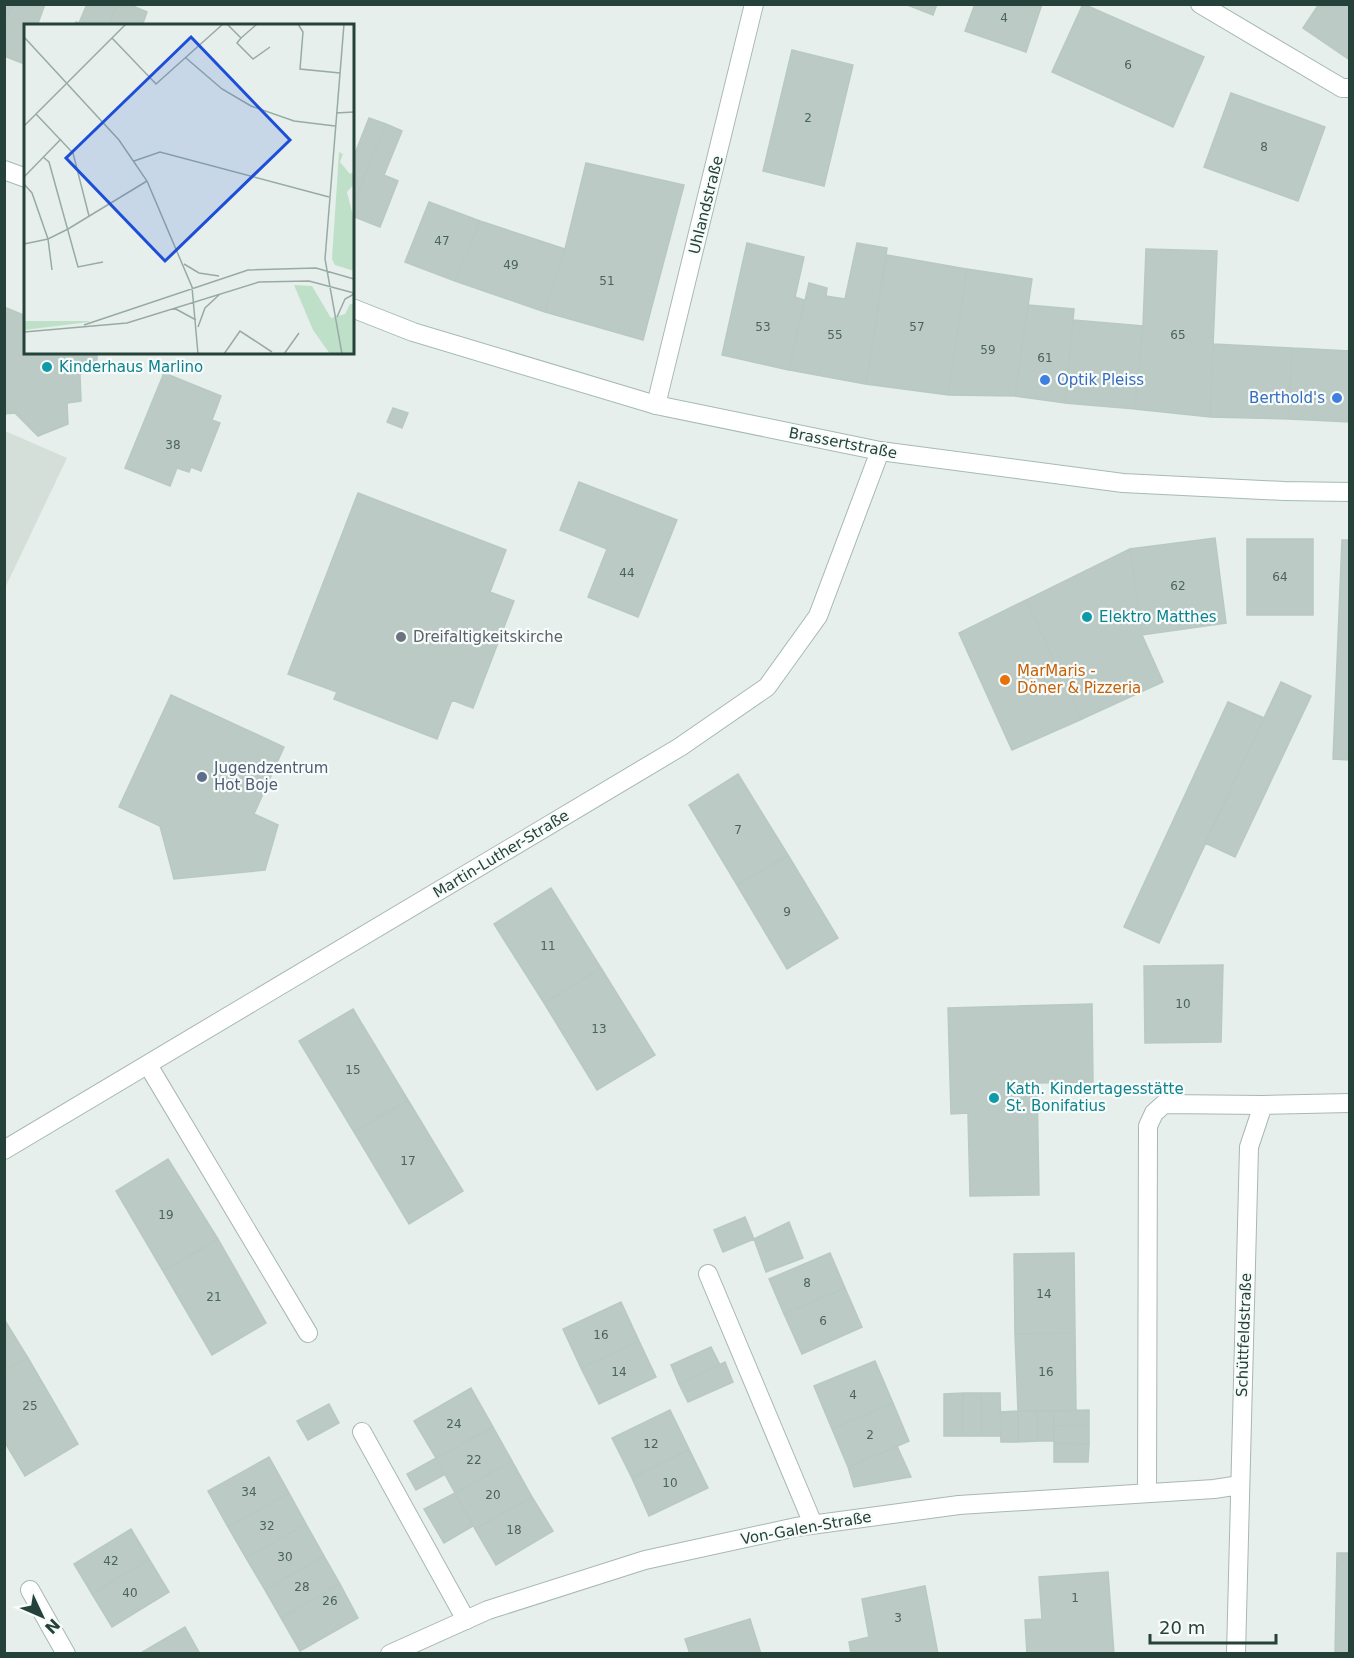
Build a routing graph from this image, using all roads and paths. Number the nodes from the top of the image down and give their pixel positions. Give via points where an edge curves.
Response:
1 (754, 4) edge
2 (1200, 4) edge
3 (1350, 88) edge
4 (4, 170) edge
5 (24, 177) edge
6 (354, 309) edge
7 (656, 405) junction
8 (880, 452) junction
9 (1350, 492) edge
10 (148, 1065) junction
11 (1350, 1103) edge
12 (1263, 1105) junction
13 (4, 1150) edge
14 (708, 1274) dead end
15 (308, 1333) dead end
16 (362, 1432) dead end
17 (1240, 1485) junction
18 (1147, 1494) junction
19 (813, 1524) junction
20 (30, 1590) dead end
21 (466, 1620) junction
22 (66, 1653) edge
23 (390, 1653) edge
24 (1236, 1653) edge

1 - 7 street, Uhlandstraße
2 - 3 street via 1342,87
4 - 5 street
6 - 7 street, Brassertstraße via 413,332
7 - 8 street, Brassertstraße
8 - 9 street, Brassertstraße via 1123,483
8 - 10 street, Martin-Luther-Straße via 818,616 767,687 680,747
10 - 13 street, Martin-Luther-Straße
10 - 15 street
11 - 12 street
12 - 17 street, Schüttfeldstraße via 1249,1147
12 - 18 street via 1164,1104 1148,1126
14 - 19 street
16 - 21 street
17 - 18 street, Von-Galen-Straße
17 - 24 street, Schüttfeldstraße
18 - 19 street, Von-Galen-Straße via 958,1505
19 - 21 street, Von-Galen-Straße via 645,1560
20 - 22 street
21 - 23 street, Von-Galen-Straße

